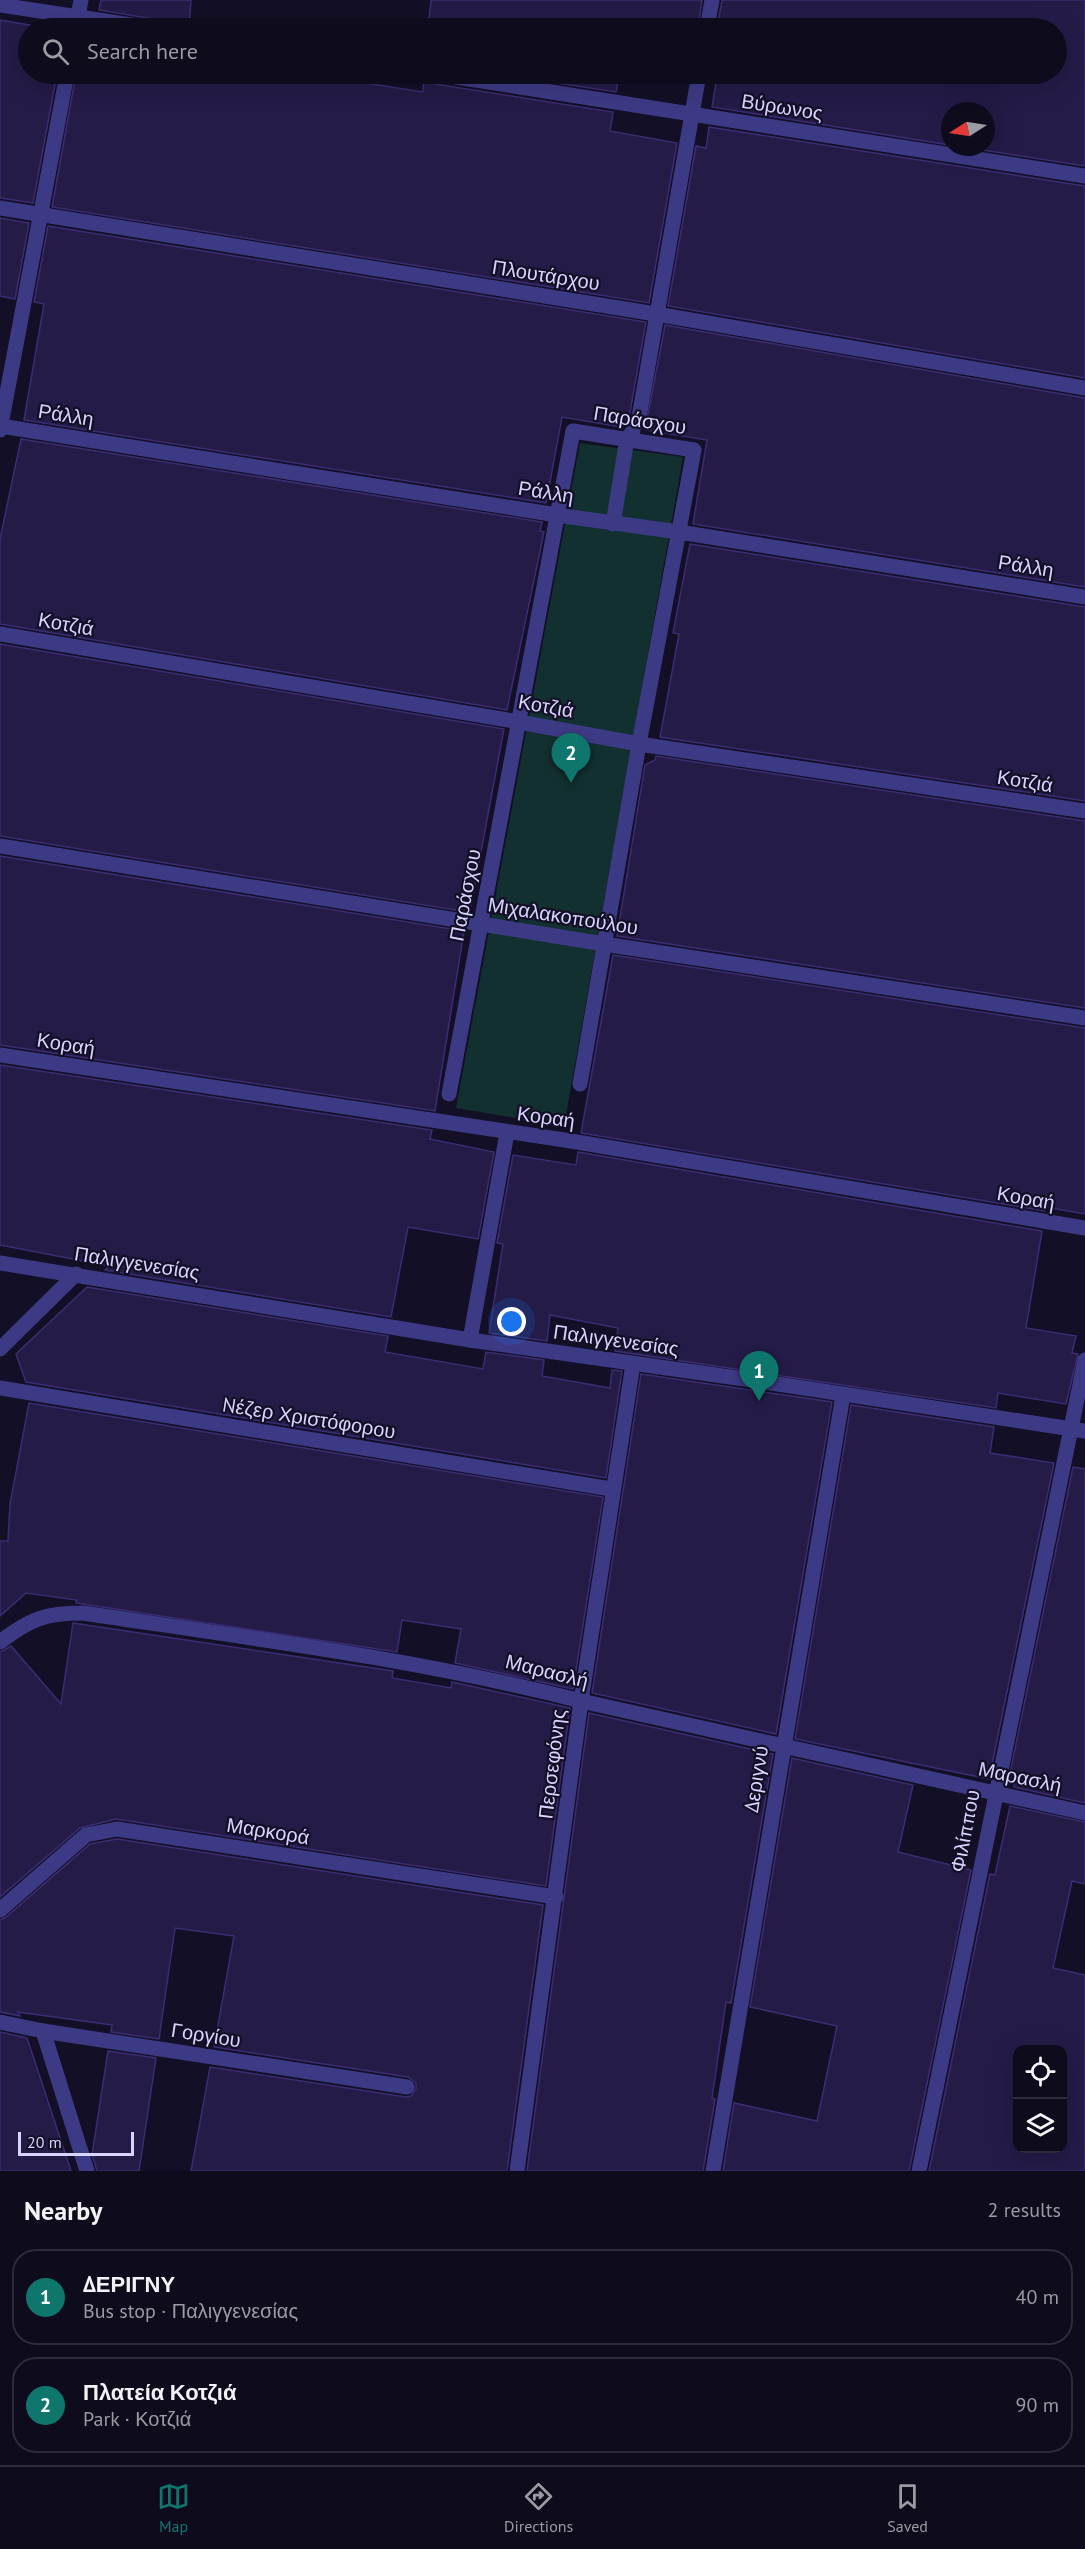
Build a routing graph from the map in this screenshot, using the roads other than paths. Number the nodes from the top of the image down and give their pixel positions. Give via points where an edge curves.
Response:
1 (81, 0) edge
2 (712, 0) edge
3 (0, 5) edge
4 (56, 18) edge
5 (78, 18) edge
6 (709, 18) edge
7 (65, 84) edge
8 (501, 84) edge
9 (697, 84) edge
10 (692, 114) junction
11 (1085, 176) edge
12 (0, 208) edge
13 (40, 214) junction
14 (656, 314) junction
15 (1085, 388) edge
16 (0, 427) edge
17 (627, 439) junction
18 (557, 515) junction
19 (613, 524) junction
20 (679, 532) junction
21 (1085, 597) edge
22 (0, 634) edge
23 (519, 722) junction
24 (639, 744) junction
25 (1085, 811) edge
26 (0, 846) edge
27 (481, 924) junction
28 (604, 944) junction
29 (1085, 1018) edge
30 (0, 1055) edge
31 (580, 1084) dead end
32 (449, 1094) dead end
33 (507, 1133) junction
34 (1085, 1228) edge
35 (0, 1263) edge
36 (75, 1274) junction
37 (470, 1340) junction
38 (0, 1349) edge
39 (1085, 1360) edge
40 (633, 1364) junction
41 (0, 1388) edge
42 (843, 1395) junction
43 (1069, 1429) junction
44 (1085, 1431) edge
45 (611, 1490) junction
46 (0, 1642) edge
47 (581, 1701) junction
48 (783, 1746) junction
49 (994, 1793) junction
50 (1085, 1813) edge
51 (556, 1897) junction
52 (0, 1910) edge
53 (0, 2022) edge
54 (43, 2031) junction
55 (406, 2088) dead end
56 (87, 2171) edge
57 (517, 2171) edge
58 (713, 2171) edge
59 (919, 2171) edge

1 - 5 street
2 - 6 street
3 - 4 street
7 - 13 street
8 - 10 street, Βύρωνος
9 - 10 street, Παράσχου
10 - 11 street, Βύρωνος
10 - 14 street, Παράσχου
12 - 13 street, Πλουτάρχου
13 - 14 street, Πλουτάρχου
13 - 16 street
14 - 15 street, Πλουτάρχου
14 - 17 street, Παράσχου via 638,423
16 - 18 street, Ράλλη
17 - 18 street, Παράσχου via 573,431
17 - 19 street
17 - 20 street, Παράσχου via 694,450
18 - 19 street, Ράλλη
18 - 23 street, Παράσχου
19 - 20 street, Ράλλη
20 - 21 street, Ράλλη
20 - 24 street, Παράσχου
22 - 23 street, Κοτζιά
23 - 24 street, Κοτζιά
23 - 27 street, Παράσχου
24 - 25 street, Κοτζιά
24 - 28 street, Παράσχου
26 - 27 street, Μιχαλακοπούλου
27 - 28 street, Μιχαλακοπούλου
27 - 32 street, Παράσχου
28 - 29 street, Μιχαλακοπούλου
28 - 31 street, Παράσχου
30 - 33 street, Κοραή
33 - 34 street, Κοραή
33 - 37 street
35 - 36 street, Παλιγγενεσίας
36 - 37 street, Παλιγγενεσίας
36 - 38 street
37 - 40 street, Παλιγγενεσίας
39 - 43 street, Φιλίππου
40 - 42 street, Παλιγγενεσίας
40 - 45 street, Περσεφόνης
41 - 45 street, Nέζερ Χριστόφορου
42 - 43 street, Παλιγγενεσίας
42 - 48 street, Δεριγνύ
43 - 44 street, Παλιγγενεσίας
43 - 49 street, Φιλίππου
45 - 47 street, Περσεφόνης
46 - 47 street, Μαρασλή via 25,1623 53,1613 83,1613 341,1651 503,1681
47 - 48 street, Μαρασλή
47 - 51 street, Περσεφόνης
48 - 49 street, Μαρασλή
48 - 58 street, Δεριγνύ
49 - 50 street, Μαρασλή
49 - 59 street, Φιλίππου
51 - 52 street, Μαρκορά via 117,1829 86,1835
51 - 57 street, Περσεφόνης
53 - 54 street, Γοργίου
54 - 55 street, Γοργίου
54 - 56 street

